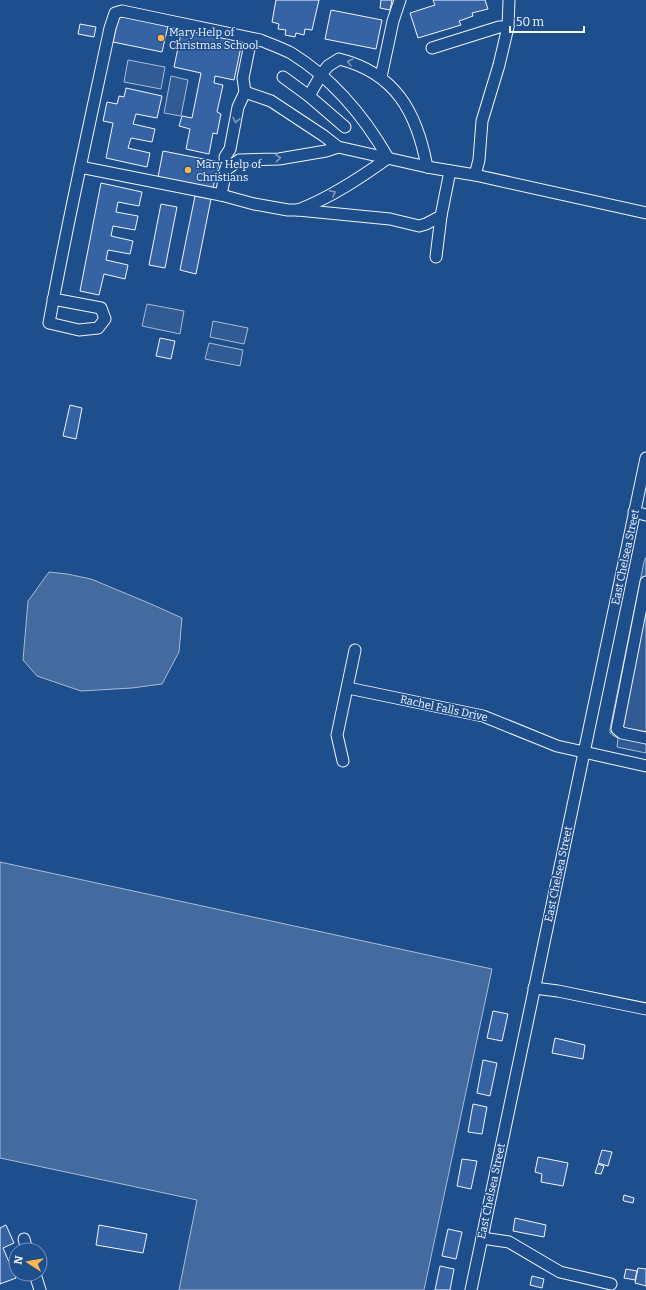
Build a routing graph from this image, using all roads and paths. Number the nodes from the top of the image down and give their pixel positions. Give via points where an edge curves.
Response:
1 (400, 0) edge
2 (509, 0) edge
3 (508, 28) junction
4 (260, 40) junction
5 (432, 48) dead end
6 (321, 75) junction
7 (283, 77) dead end
8 (381, 77) junction
9 (245, 92) junction
10 (309, 96) junction
11 (345, 127) dead end
12 (338, 147) junction
13 (230, 149) junction
14 (388, 158) junction
15 (239, 160) junction
16 (80, 167) junction
17 (427, 167) junction
18 (226, 170) junction
19 (450, 171) junction
20 (475, 175) junction
21 (221, 195) junction
22 (298, 210) junction
23 (646, 213) edge
24 (441, 216) junction
25 (436, 257) dead end
26 (53, 299) junction
27 (646, 458) edge
28 (634, 512) junction
29 (646, 515) edge
30 (646, 582) edge
31 (355, 650) dead end
32 (348, 688) junction
33 (646, 738) edge
34 (583, 752) junction
35 (343, 761) dead end
36 (646, 766) edge
37 (534, 988) junction
38 (646, 1008) edge
39 (482, 1238) junction
40 (24, 1239) dead end
41 (25, 1242) edge
42 (610, 1284) dead end
43 (471, 1290) edge

1 - 8 street
2 - 3 street
3 - 5 street via 499,27
3 - 20 street via 482,121 479,160
4 - 6 street via 290,53
4 - 9 street via 250,44 243,78
4 - 16 street via 122,11 115,13
8 -> 6 street via 356,63 339,59 328,66
6 - 10 street
6 - 14 street via 362,116
7 - 10 street
8 - 17 street via 392,86 409,109
9 - 12 street via 271,101
9 -> 13 street via 238,107
10 - 11 street
12 - 14 street
15 -> 12 street via 279,159
13 - 15 street
13 - 18 street via 225,157
14 - 17 street
22 -> 14 street via 359,179
15 - 18 street
16 - 21 street
16 - 26 street
17 - 19 street
18 - 21 street
19 - 20 street
19 - 24 street
20 - 23 street
21 - 22 street via 273,208
22 - 24 street via 390,219 419,226
24 - 25 street
26 - 26 street via 49,323 79,330 98,328 105,319 101,308
27 - 28 street, East Chelsea Street
28 - 29 street
28 - 34 street, East Chelsea Street
30 - 33 street via 617,729 622,733
31 - 32 street
32 - 34 street, Rachel Falls Drive via 484,716 557,746
32 - 35 street via 337,735
34 - 36 street, Rachel Falls Drive
34 - 37 street, East Chelsea Street
37 - 38 street
37 - 39 street, East Chelsea Street
39 - 42 street via 508,1242 560,1272
39 - 43 street, East Chelsea Street
40 - 41 street

